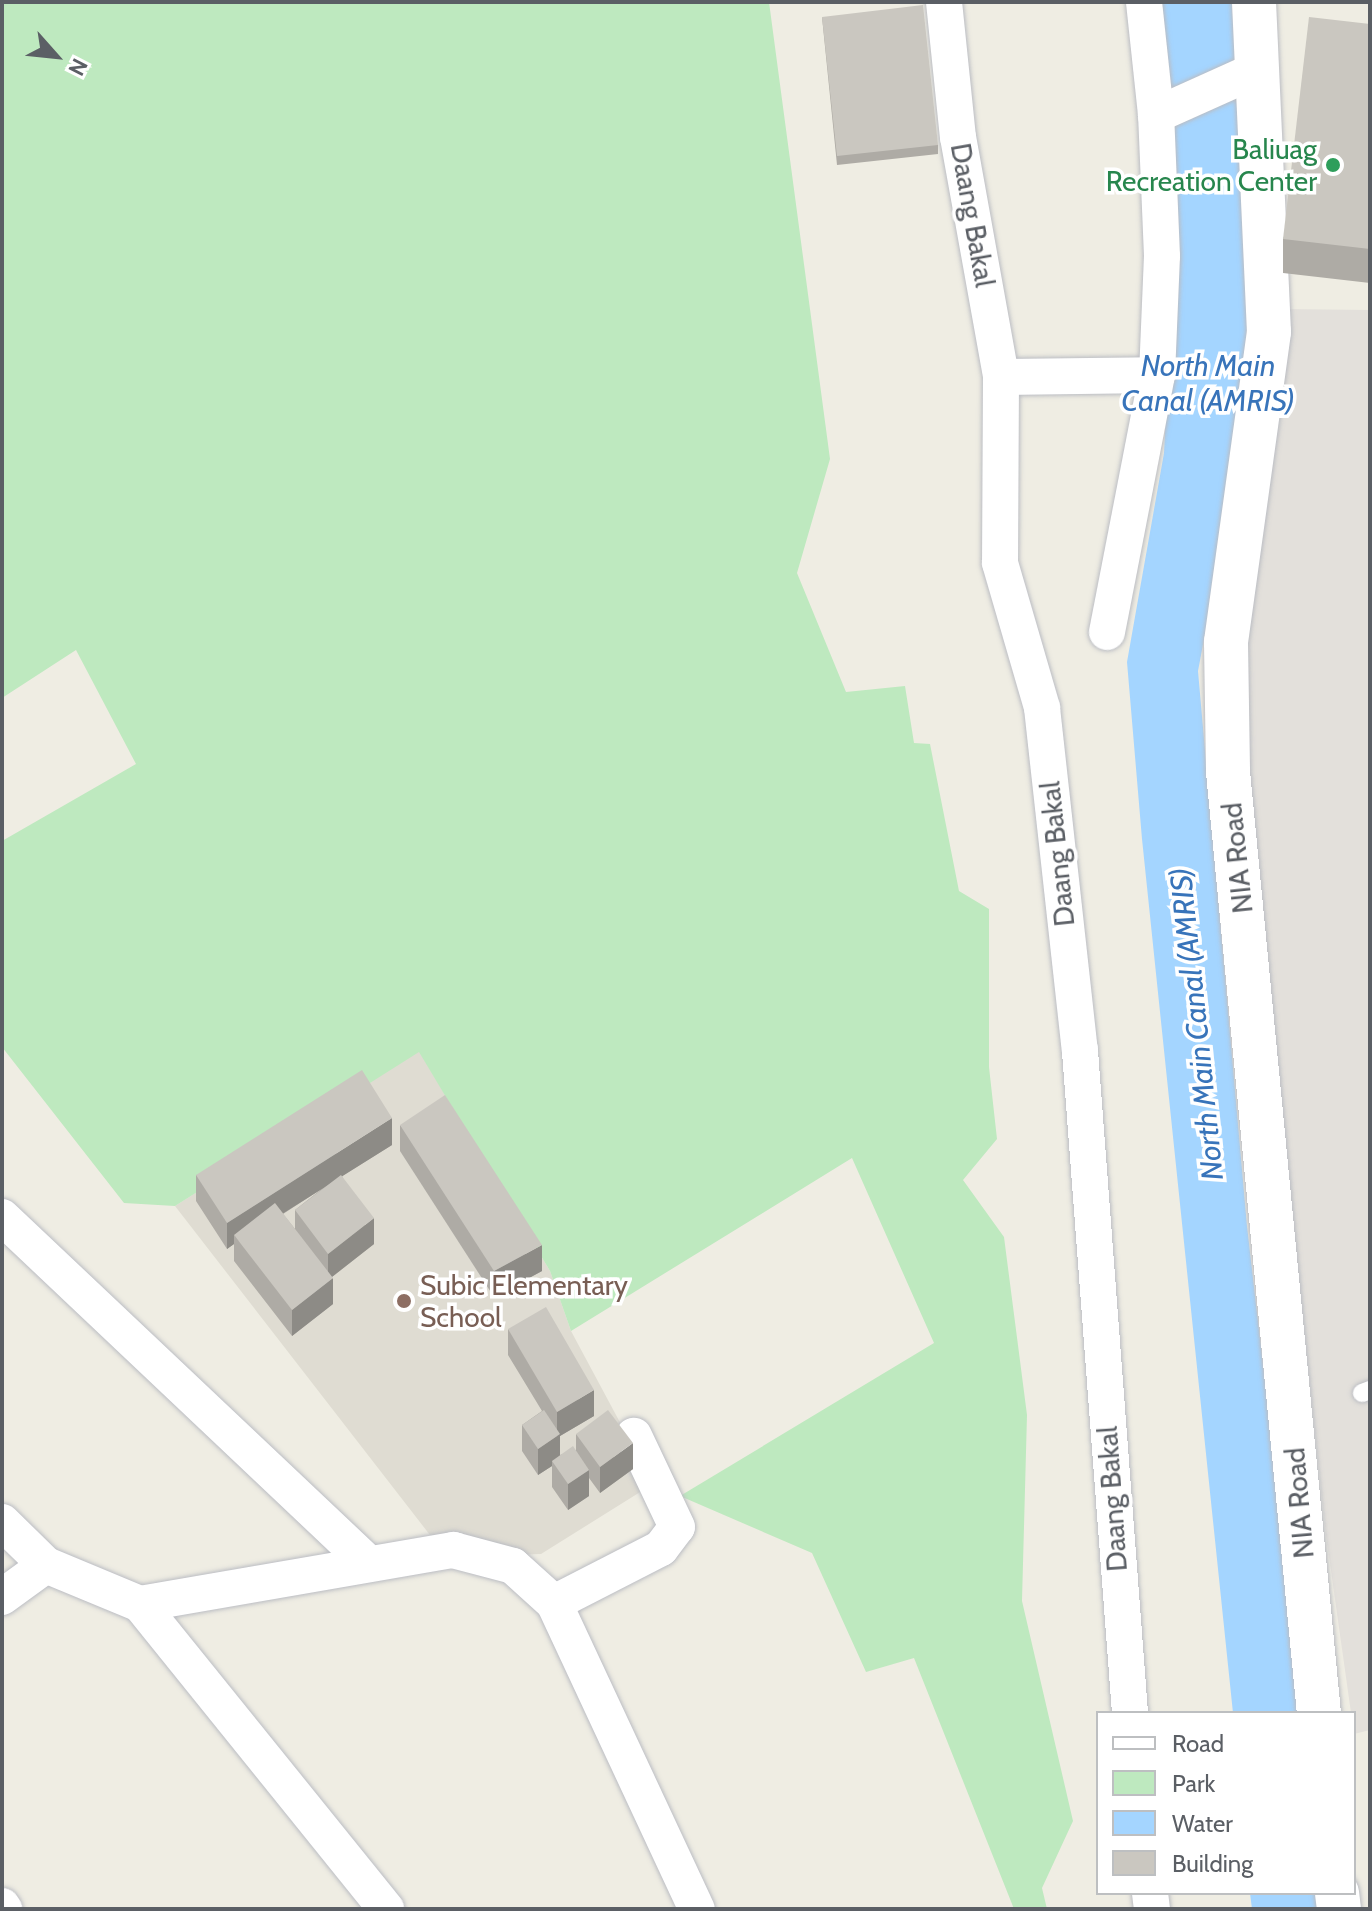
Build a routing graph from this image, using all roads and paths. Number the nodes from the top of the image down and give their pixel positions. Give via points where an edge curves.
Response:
1 (944, 2) edge
2 (1144, 2) edge
3 (1254, 2) edge
4 (1239, 75) junction
5 (1167, 109) junction
6 (1157, 375) junction
7 (1001, 377) junction
8 (1107, 632) dead end
9 (2, 1217) edge
10 (634, 1436) dead end
11 (2, 1522) edge
12 (367, 1562) junction
13 (46, 1565) junction
14 (2, 1597) edge
15 (554, 1603) junction
16 (140, 1604) junction
17 (1130, 1711) edge
18 (1319, 1711) edge
19 (386, 1909) edge
20 (697, 1909) edge

1 - 7 street, Daang Bakal via 958,137
2 - 5 street
3 - 4 street, NIA Road
4 - 5 street
4 - 18 street, NIA Road via 1269,332 1228,626 1228,772
5 - 6 street
6 - 7 street
6 - 8 street
7 - 17 street, Daang Bakal via 1000,563 1042,708 1080,1051
9 - 12 street
10 - 15 street via 677,1527 661,1548
11 - 13 street
12 - 15 street via 453,1550 513,1566
12 - 16 street
13 - 14 street
13 - 16 street
15 - 20 street
16 - 19 street

